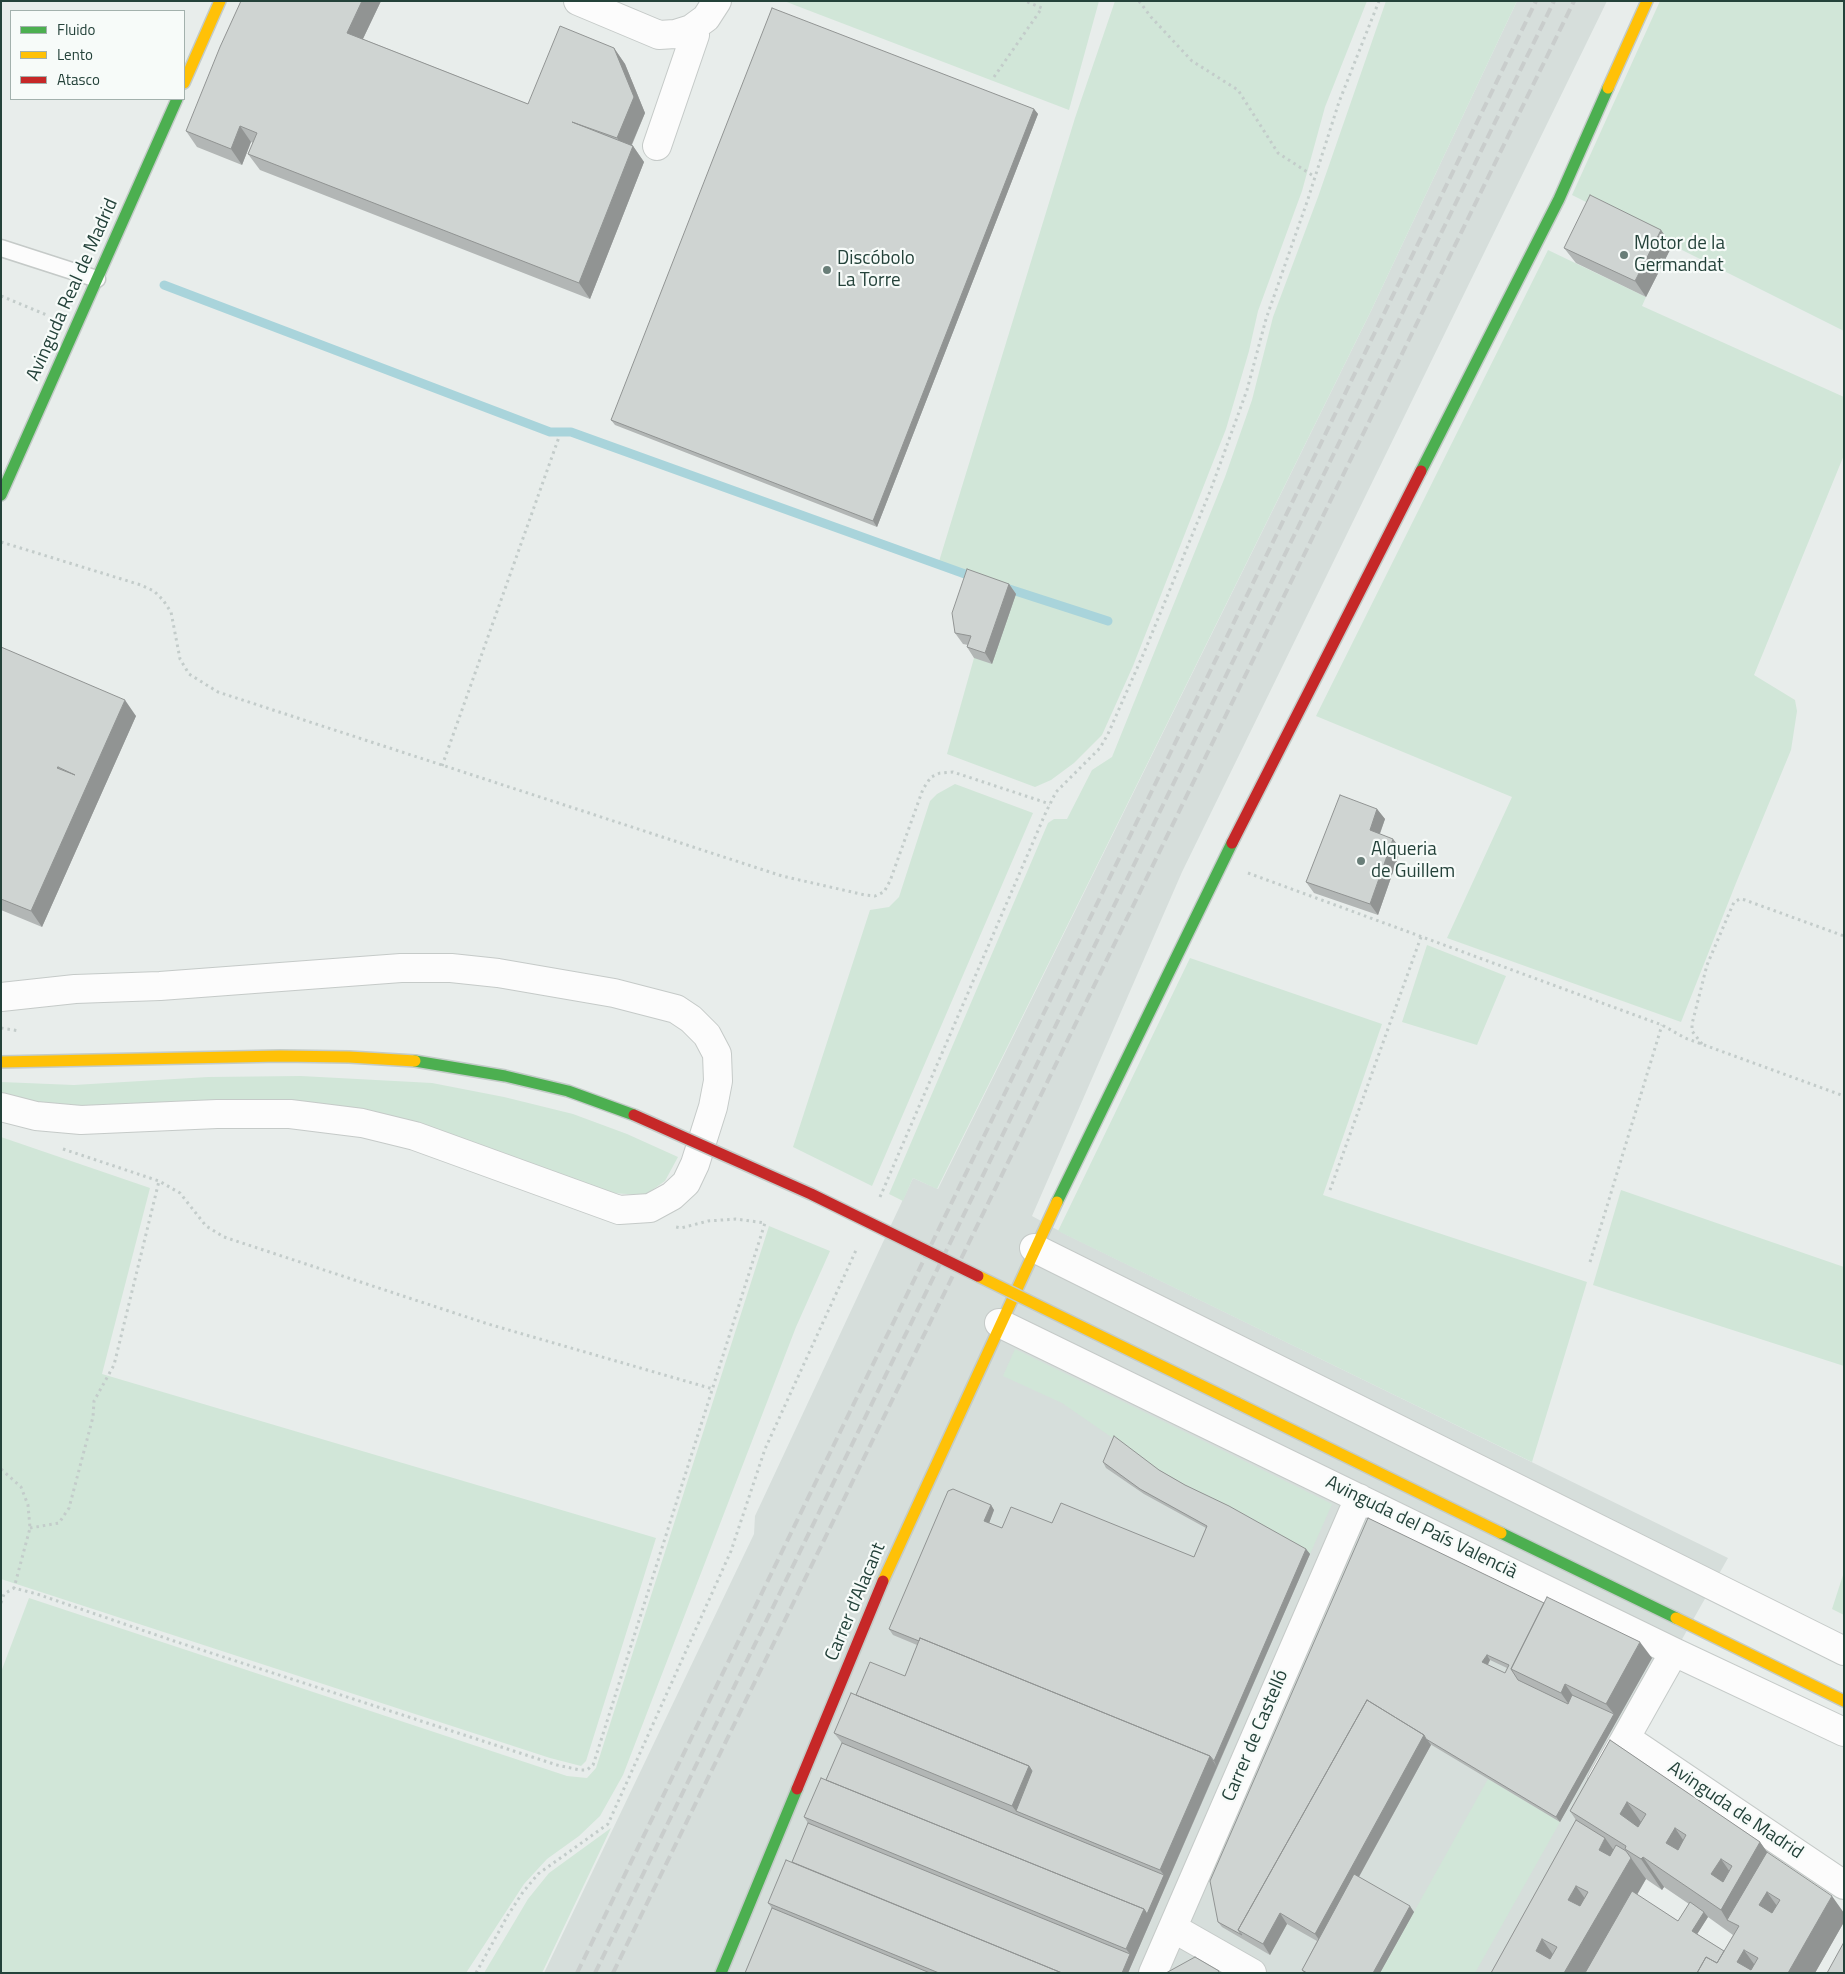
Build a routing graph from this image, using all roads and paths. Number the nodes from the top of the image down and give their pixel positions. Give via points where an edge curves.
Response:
1 (220, 1) edge
2 (578, 1) edge
3 (717, 1) edge
4 (1025, 1) edge
5 (1139, 1) edge
6 (1379, 1) edge
7 (1647, 1) edge
8 (691, 29) junction
9 (994, 77) dead end
10 (185, 81) edge
11 (177, 100) edge
12 (657, 146) dead end
13 (1315, 177) junction
14 (1, 248) edge
15 (97, 279) junction
16 (1, 296) edge
17 (28, 307) dead end
18 (559, 437) dead end
19 (1, 495) edge
20 (1, 542) edge
21 (442, 766) junction
22 (1050, 804) junction
23 (1222, 864) junction
24 (1421, 936) junction
25 (1844, 936) edge
26 (1, 997) edge
27 (1662, 1025) junction
28 (1702, 1044) junction
29 (1, 1053) edge
30 (22, 1061) junction
31 (1, 1062) edge
32 (1844, 1096) edge
33 (1, 1107) edge
34 (57, 1147) dead end
35 (159, 1181) junction
36 (1330, 1190) dead end
37 (879, 1198) dead end
38 (650, 1208) junction
39 (860, 1241) dead end
40 (1034, 1248) junction
41 (1590, 1262) dead end
42 (999, 1323) junction
43 (713, 1389) junction
44 (1, 1469) edge
45 (1359, 1498) junction
46 (30, 1528) junction
47 (14, 1588) junction
48 (1, 1603) edge
49 (1844, 1651) edge
50 (1674, 1652) junction
51 (1844, 1702) edge
52 (1844, 1732) edge
53 (1626, 1738) junction
54 (1591, 1799) edge
55 (1844, 1885) edge
56 (1172, 1928) junction
57 (476, 1973) edge
58 (721, 1973) edge
59 (1153, 1973) edge
60 (1252, 1973) edge

1 - 10 street
2 - 8 street via 659,35
3 - 8 street via 706,18
4 - 9 path via 1042,8
5 - 13 path via 1192,61 1238,90 1278,153
6 - 13 path via 1339,102
7 - 23 street, Carrer d'Alacant via 1559,199
8 - 12 street via 695,36
11 - 15 street, Avinguda Real de Madrid
13 - 22 path via 1266,319 1247,390 1146,648 1100,748 1056,792
14 - 15 lane
15 - 19 street, Avinguda Real de Madrid
16 - 17 path
18 - 21 path
20 - 21 path via 154,591 171,612 180,659 189,674 218,692
21 - 22 path via 782,876 875,896 884,892 890,882 923,789 931,777 940,772 953,772
22 - 37 path
23 - 24 path
23 - 40 street, Carrer d'Alacant
24 - 27 path
24 - 36 path
25 - 28 path via 1745,900 1734,902 1707,965 1692,1024 1692,1031
26 - 38 street via 75,989 401,968 451,968 604,991 676,1009 707,1035 717,1054 718,1081 713,1107 686,1183 672,1196
27 - 28 path
27 - 41 path
28 - 32 path
29 - 30 street
30 - 31 street
30 - 51 street, bridge via 349,1057 426,1062 568,1091 634,1115 811,1194
33 - 38 street via 36,1116 81,1120 290,1114 362,1123 415,1136 619,1210
34 - 35 path
35 - 43 path via 180,1193 206,1226 224,1237 488,1324
35 - 46 path via 114,1365 94,1401 93,1417 69,1508 59,1523
38 - 43 path via 664,1224 681,1228 708,1221 736,1219 765,1223
39 - 57 path via 765,1449 731,1551 608,1824 538,1874 508,1915
40 - 42 street, Carrer d'Alacant
40 - 49 street
42 - 45 street, Avinguda del País Valencià
42 - 58 street, Carrer d'Alacant via 886,1574
43 - 47 path via 596,1756 587,1770 556,1765
44 - 46 path via 21,1487 28,1505
45 - 50 street, Avinguda del País Valencià
45 - 56 street, Carrer de Castelló
46 - 47 path
47 - 48 path via 4,1594
50 - 52 street, Avinguda del País Valencià
50 - 53 street
53 - 54 street
53 - 55 street, Avinguda de Madrid
56 - 59 street, Carrer de Castelló
56 - 60 street

